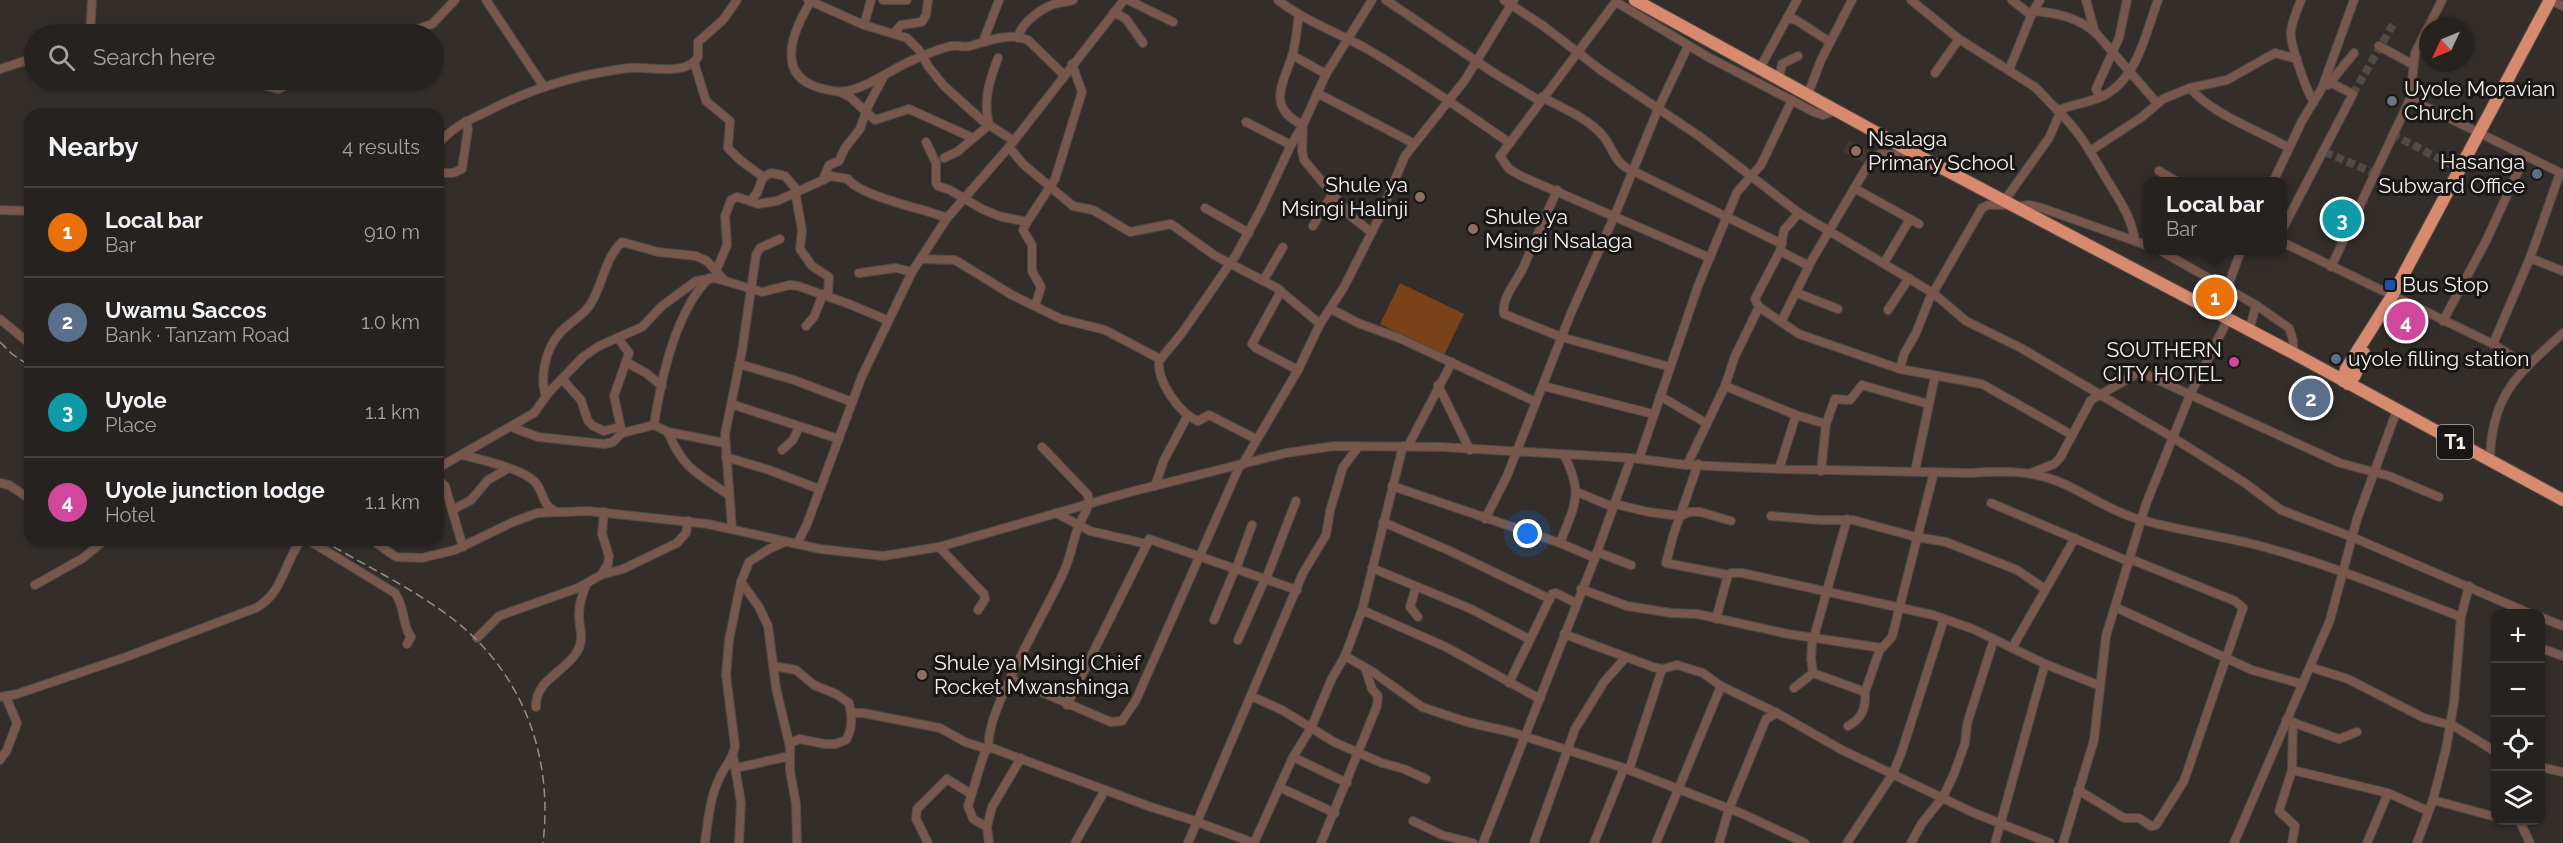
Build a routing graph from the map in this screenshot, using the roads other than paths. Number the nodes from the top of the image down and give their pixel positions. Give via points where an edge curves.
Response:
1 (92, 0) edge
2 (454, 0) edge
3 (486, 0) edge
4 (737, 0) edge
5 (809, 0) edge
6 (871, 0) edge
7 (884, 0) edge
8 (907, 0) edge
9 (928, 0) edge
10 (999, 0) edge
11 (1073, 0) edge
12 (1278, 0) edge
13 (1372, 0) edge
14 (1386, 0) edge
15 (1635, 0) edge
16 (1797, 0) edge
17 (1852, 0) edge
18 (1911, 0) edge
19 (2012, 0) edge
20 (2040, 0) edge
21 (2086, 0) edge
22 (2127, 0) edge
23 (2158, 0) edge
24 (2354, 0) edge
25 (2442, 0) edge
26 (2550, 0) edge
27 (1122, 1) edge
28 (1616, 1) edge
29 (2299, 1) edge
30 (1509, 2) edge
31 (2563, 6) edge
32 (1114, 12) junction
33 (2032, 13) junction
34 (1299, 15) junction
35 (1787, 18) junction
36 (1173, 22) dead end
37 (91, 24) edge
38 (432, 24) edge
39 (864, 25) junction
40 (894, 33) junction
41 (2096, 33) junction
42 (1018, 38) junction
43 (1347, 39) junction
44 (1959, 39) junction
45 (983, 42) junction
46 (1830, 42) junction
47 (1143, 43) dead end
48 (1688, 46) junction
49 (2379, 46) dead end
50 (1578, 52) junction
51 (2354, 53) dead end
52 (2112, 54) junction
53 (1292, 55) junction
54 (1798, 56) dead end
55 (922, 57) junction
56 (998, 58) dead end
57 (2297, 59) junction
58 (24, 61) edge
59 (1478, 61) junction
60 (694, 62) junction
61 (1072, 64) junction
62 (2412, 64) junction
63 (1760, 68) junction
64 (0, 69) edge
65 (2009, 70) junction
66 (2129, 72) junction
67 (1935, 73) dead end
68 (1326, 74) junction
69 (1064, 75) junction
70 (884, 76) junction
71 (1779, 79) junction
72 (2331, 83) junction
73 (543, 87) junction
74 (2190, 88) junction
75 (2322, 88) junction
76 (840, 92) junction
77 (1317, 93) junction
78 (1808, 94) junction
79 (2100, 97) junction
80 (1541, 99) junction
81 (2410, 99) junction
82 (1792, 100) junction
83 (1449, 102) junction
84 (2314, 102) junction
85 (2157, 103) junction
86 (1658, 109) junction
87 (1838, 110) junction
88 (2059, 111) junction
89 (866, 114) junction
90 (466, 121) junction
91 (1246, 122) dead end
92 (989, 125) junction
93 (1303, 125) junction
94 (2478, 134) junction
95 (444, 138) edge
96 (973, 138) junction
97 (926, 141) dead end
98 (1413, 143) junction
99 (1510, 143) junction
100 (1011, 144) junction
101 (1291, 145) junction
102 (2289, 148) junction
103 (2090, 152) junction
104 (1919, 156) junction
105 (2525, 156) junction
106 (944, 158) dead end
107 (1633, 170) junction
108 (2159, 171) dead end
109 (444, 173) edge
110 (2561, 174) edge
111 (1750, 175) junction
112 (763, 177) junction
113 (2169, 177) edge
114 (2275, 177) edge
115 (823, 180) junction
116 (1854, 188) junction
117 (1051, 189) junction
118 (796, 190) junction
119 (1557, 190) junction
120 (1333, 193) junction
121 (964, 198) junction
122 (750, 201) junction
123 (2012, 204) junction
124 (1205, 208) dead end
125 (0, 210) edge
126 (24, 211) edge
127 (1799, 213) junction
128 (1614, 217) junction
129 (947, 218) junction
130 (1727, 218) junction
131 (1910, 219) junction
132 (1027, 222) junction
133 (2287, 222) edge
134 (1919, 224) dead end
135 (1312, 226) dead end
136 (1249, 232) junction
137 (1371, 232) junction
138 (1829, 232) junction
139 (780, 239) dead end
140 (2135, 241) junction
141 (2143, 244) edge
142 (2287, 244) edge
143 (1283, 247) dead end
144 (1781, 248) junction
145 (2168, 255) edge
146 (2239, 255) edge
147 (1710, 258) junction
148 (2530, 258) junction
149 (921, 259) junction
150 (1884, 263) junction
151 (1230, 264) junction
152 (1809, 265) junction
153 (2331, 267) junction
154 (717, 271) junction
155 (2563, 271) edge
156 (912, 272) junction
157 (859, 273) dead end
158 (709, 278) junction
159 (1909, 278) junction
160 (724, 280) junction
161 (1263, 281) junction
162 (752, 289) junction
163 (2227, 289) junction
164 (1281, 291) junction
165 (1797, 293) junction
166 (1933, 293) junction
167 (825, 294) junction
168 (2392, 296) junction
169 (2256, 305) junction
170 (1035, 306) junction
171 (1759, 306) junction
172 (1331, 309) junction
173 (1838, 309) dead end
174 (1888, 310) dead end
175 (2228, 319) junction
176 (0, 320) edge
177 (887, 320) junction
178 (2444, 321) junction
179 (1781, 322) junction
180 (1320, 324) junction
181 (806, 326) dead end
182 (2249, 331) junction
183 (2563, 333) edge
184 (1561, 337) junction
185 (618, 338) junction
186 (24, 339) edge
187 (2493, 344) junction
188 (2293, 353) junction
189 (1160, 359) junction
190 (2357, 359) junction
191 (626, 362) junction
192 (1452, 362) junction
193 (739, 364) junction
194 (2314, 365) junction
195 (2527, 366) junction
196 (1670, 367) junction
197 (1900, 369) junction
198 (1298, 370) junction
199 (2147, 375) dead end
200 (1935, 376) junction
201 (2133, 376) dead end
202 (562, 379) junction
203 (2345, 382) junction
204 (1438, 385) junction
205 (1543, 386) junction
206 (1725, 386) junction
207 (662, 387) junction
208 (2190, 395) junction
209 (546, 396) junction
210 (1660, 396) junction
211 (2098, 396) junction
212 (2378, 400) junction
213 (852, 402) junction
214 (1536, 402) junction
215 (730, 404) junction
216 (1928, 404) junction
217 (2397, 410) junction
218 (1653, 414) junction
219 (1796, 415) junction
220 (1188, 416) junction
221 (1706, 423) junction
222 (1827, 424) junction
223 (654, 425) junction
224 (799, 426) junction
225 (511, 427) junction
226 (620, 430) junction
227 (669, 432) junction
228 (2073, 435) junction
229 (2172, 437) junction
230 (840, 439) junction
231 (1256, 439) junction
232 (725, 443) junction
233 (1359, 446) junction
234 (1406, 446) junction
235 (1041, 447) dead end
236 (782, 450) dead end
237 (1470, 450) junction
238 (1516, 453) junction
239 (462, 455) junction
240 (1564, 455) junction
241 (726, 457) junction
242 (1635, 458) junction
243 (2490, 461) junction
244 (1698, 464) junction
245 (444, 465) edge
246 (1241, 465) junction
247 (1687, 465) junction
248 (507, 469) junction
249 (1779, 469) junction
250 (1821, 471) junction
251 (1915, 471) junction
252 (2375, 471) junction
253 (1934, 472) junction
254 (2031, 473) junction
255 (444, 482) edge
256 (0, 483) edge
257 (1155, 486) junction
258 (1392, 486) junction
259 (819, 489) junction
260 (1576, 492) junction
261 (24, 495) edge
262 (729, 495) junction
263 (2439, 497) dead end
264 (2563, 500) edge
265 (1296, 501) dead end
266 (1991, 503) dead end
267 (1088, 505) junction
268 (1614, 505) junction
269 (452, 510) junction
270 (555, 511) junction
271 (604, 512) junction
272 (1056, 513) junction
273 (1681, 516) junction
274 (1771, 516) dead end
275 (1485, 519) junction
276 (1847, 519) junction
277 (2141, 520) junction
278 (688, 521) junction
279 (1731, 521) dead end
280 (1383, 522) junction
281 (1252, 525) dead end
282 (1078, 526) junction
283 (732, 529) junction
284 (1916, 537) junction
285 (2352, 537) junction
286 (2074, 538) junction
287 (786, 542) junction
288 (1560, 543) junction
289 (797, 544) junction
290 (1147, 544) junction
291 (98, 546) edge
292 (298, 546) edge
293 (318, 546) edge
294 (380, 546) edge
295 (463, 547) junction
296 (939, 547) junction
297 (1596, 555) junction
298 (1199, 556) junction
299 (2130, 561) junction
300 (1631, 565) dead end
301 (1372, 568) junction
302 (1235, 569) junction
303 (2343, 571) junction
304 (601, 575) junction
305 (1728, 575) junction
306 (1265, 579) junction
307 (741, 582) junction
308 (587, 583) junction
309 (35, 585) dead end
310 (2469, 586) junction
311 (1416, 587) junction
312 (1581, 589) junction
313 (2045, 589) junction
314 (1297, 590) junction
315 (1826, 593) junction
316 (1550, 599) junction
317 (1576, 603) junction
318 (2115, 607) junction
319 (1900, 609) junction
320 (2520, 609) edge
321 (978, 610) dead end
322 (1362, 610) junction
323 (1418, 616) dead end
324 (2462, 617) junction
325 (1716, 619) junction
326 (1944, 619) junction
327 (2545, 619) edge
328 (1214, 620) dead end
329 (2563, 626) edge
330 (1564, 634) junction
331 (1815, 637) junction
332 (477, 638) dead end
333 (1529, 639) junction
334 (1994, 639) junction
335 (1238, 640) dead end
336 (407, 644) dead end
337 (2012, 648) junction
338 (1880, 649) junction
339 (2545, 649) edge
340 (2563, 656) edge
341 (1345, 657) junction
342 (1625, 658) junction
343 (2226, 659) junction
344 (2045, 664) junction
345 (773, 666) junction
346 (2310, 667) junction
347 (1365, 668) junction
348 (1662, 669) junction
349 (1813, 673) junction
350 (1011, 679) junction
351 (1509, 683) junction
352 (2302, 684) junction
353 (1721, 686) junction
354 (2098, 686) junction
355 (1794, 688) dead end
356 (1865, 692) junction
357 (1251, 696) junction
358 (3, 697) edge
359 (1540, 699) junction
360 (1067, 705) junction
361 (536, 707) dead end
362 (851, 713) junction
363 (1777, 713) junction
364 (2290, 721) junction
365 (2450, 725) junction
366 (1848, 726) dead end
367 (1311, 728) junction
368 (2357, 732) dead end
369 (1526, 737) junction
370 (988, 748) junction
371 (1566, 749) junction
372 (2491, 749) edge
373 (790, 751) junction
374 (1360, 752) junction
375 (733, 755) junction
376 (1293, 757) junction
377 (1021, 758) junction
378 (0, 760) edge
379 (736, 768) junction
380 (2545, 768) edge
381 (1627, 769) junction
382 (2292, 770) junction
383 (2563, 771) edge
384 (1892, 775) junction
385 (1426, 779) dead end
386 (1347, 783) junction
387 (1279, 787) junction
388 (1677, 788) junction
389 (1105, 790) junction
390 (2078, 790) junction
391 (2388, 793) junction
392 (971, 794) junction
393 (1943, 797) junction
394 (2433, 800) junction
395 (1729, 809) junction
396 (2428, 811) junction
397 (1335, 813) junction
398 (2491, 816) edge
399 (1413, 821) dead end
400 (1198, 822) junction
401 (2000, 824) junction
402 (2519, 825) edge
403 (987, 826) junction
404 (705, 843) edge
405 (739, 843) edge
406 (797, 843) edge
407 (928, 843) edge
408 (989, 843) edge
409 (1074, 843) edge
410 (1188, 843) edge
411 (1254, 843) edge
412 (1321, 843) edge
413 (1473, 843) edge
414 (1482, 843) edge
415 (1534, 843) edge
416 (1594, 843) edge
417 (1656, 843) edge
418 (1719, 843) edge
419 (1805, 843) edge
420 (1847, 843) edge
421 (1911, 843) edge
422 (1995, 843) edge
423 (2050, 843) edge
424 (2063, 843) edge
425 (2234, 843) edge
426 (2292, 843) edge
427 (2367, 843) edge
428 (2417, 843) edge
429 (2530, 843) edge

1 - 37 street
2 - 38 street
3 - 73 street
4 - 60 street via 723,20 698,42
5 - 39 street
5 - 76 street via 795,30 792,67 807,83
6 - 39 street
7 - 8 street
9 - 40 street via 922,22 901,26
10 - 45 street
11 - 42 street via 1049,6 1025,25
12 - 34 street
13 - 43 street
14 - 59 street
15 - 63 highway, T1
16 - 35 street
17 - 46 street
18 - 44 street
19 - 33 street
20 - 33 street
21 - 41 street
22 - 52 street
23 - 66 street
24 - 75 street
25 - 62 street
26 - 31 street
26 - 94 highway
27 - 32 street
27 - 36 street
28 - 48 street
28 - 50 street
29 - 57 street via 2290,35
30 - 50 street
30 - 59 street
32 - 47 street via 1126,19
32 - 61 street
33 - 41 street via 2064,15
33 - 65 street
34 - 43 street
34 - 53 street
35 - 46 street
35 - 63 street
39 - 40 street
40 - 55 street via 911,41
41 - 52 street
42 - 45 street
42 - 69 street via 1030,40
43 - 68 street
43 - 83 street
44 - 65 street
44 - 67 street
45 - 55 street via 968,47 950,46
46 - 78 street
48 - 82 street
48 - 86 street
49 - 62 street
50 - 80 street
50 - 86 street
51 - 72 street
52 - 66 street
52 - 79 street via 2096,88
53 - 68 street
53 - 93 street via 1280,89 1281,103 1286,113
54 - 71 street via 1782,64
55 - 70 street
55 - 92 street via 944,86
56 - 92 street via 986,94
57 - 74 street via 2275,53 2227,80
57 - 84 street
58 - 64 street
59 - 80 street
59 - 83 street
60 - 73 street via 673,70 648,67 601,72
60 - 112 street via 706,101 730,121 728,148
61 - 69 street
61 - 117 street via 1082,92
62 - 81 street
63 - 71 highway, T1
65 - 88 street via 2044,94
66 - 79 street via 2121,84
66 - 85 street
68 - 77 street
69 - 100 street
70 - 76 street
70 - 89 street
71 - 78 highway, T1
72 - 75 street
72 - 133 street via 2353,94
73 - 90 street
74 - 85 street
74 - 102 street via 2221,112
75 - 84 street
76 - 89 street
77 - 93 street
77 - 98 street
78 - 87 highway, T1
79 - 88 street
80 - 99 street
80 - 107 street via 1593,126 1608,141 1619,162
81 - 94 street
81 - 153 street
82 - 87 street via 1823,115
82 - 111 street via 1761,165
83 - 98 street
83 - 99 street
84 - 102 street
85 - 103 street
86 - 107 street
86 - 111 street
87 - 104 highway, T1
88 - 103 street
88 - 123 street via 2049,138
89 - 96 street via 876,120 901,110 914,110
89 - 115 street via 839,161 830,165
90 - 95 street
90 - 109 street via 462,169
91 - 101 street
92 - 96 street
92 - 100 street
93 - 101 street
93 - 120 street via 1303,158
94 - 105 street
94 - 168 highway
96 - 106 street
97 - 121 street via 936,163 937,185
98 - 137 street
99 - 119 street via 1500,156 1509,169
100 - 117 street via 1023,164
100 - 121 street
101 - 136 street
102 - 114 street
103 - 140 street via 2124,205
104 - 116 street via 1876,156
104 - 123 highway, T1
105 - 110 street
105 - 178 street
107 - 128 street
107 - 130 street
108 - 113 street
110 - 148 street
111 - 127 street
111 - 130 street via 1737,192
112 - 118 street via 771,173 781,175
112 - 122 street via 758,193
115 - 118 street
115 - 129 street via 831,176 846,178 866,192
116 - 131 street
116 - 138 street
117 - 132 street
117 - 151 street via 1074,207 1093,210 1127,231 1171,224
118 - 122 street via 774,202
118 - 167 street via 802,230 800,249 812,266 829,277
119 - 128 street
119 - 184 street via 1502,311
120 - 135 street
120 - 137 street via 1352,217
121 - 129 street
121 - 132 street via 999,216
122 - 154 street via 737,197 728,205 727,245
123 - 140 street via 2042,208
123 - 166 street via 1984,206
123 - 175 highway, T1
124 - 136 street
125 - 126 street
127 - 138 street
127 - 144 street via 1784,230
128 - 147 street
128 - 184 street
129 - 149 street
130 - 144 street
130 - 147 street
131 - 134 street
131 - 150 street
132 - 170 street via 1023,230 1032,245 1032,271 1041,287
136 - 151 street
137 - 172 street
138 - 150 street
138 - 152 street
139 - 162 street via 756,252
140 - 141 street
142 - 153 street
143 - 161 street
144 - 152 street
144 - 171 street via 1755,298
145 - 163 street
146 - 163 street
147 - 196 street
148 - 155 street
148 - 187 street
149 - 156 street
149 - 170 street via 955,260
150 - 159 street
151 - 161 street
151 - 189 street
152 - 165 street
153 - 168 street
154 - 160 street
154 - 209 street via 696,256 658,252 622,242 609,260 590,305 556,338 545,366
156 - 157 street via 896,268
156 - 177 street
158 - 160 street
158 - 185 street via 688,286 642,327
158 - 207 street via 694,296 677,330
159 - 166 street
159 - 174 street
160 - 162 street
161 - 164 street
162 - 167 street via 767,291 790,285
162 - 193 street
163 - 169 street
164 - 180 street
164 - 198 street via 1252,344
165 - 173 street
165 - 179 street
166 - 197 street
166 - 211 street via 1966,321 2021,348
167 - 177 street
167 - 181 street
168 - 178 street
168 - 190 highway
169 - 182 street
169 - 188 street via 2289,328
170 - 189 street via 1061,319 1105,330
171 - 179 street
171 - 206 street
172 - 180 street
172 - 192 street
175 - 182 highway, T1
175 - 208 street
176 - 186 street
177 - 213 street
178 - 187 street
179 - 197 street via 1799,334
180 - 198 street
182 - 188 highway, T1
183 - 195 street
184 - 196 street
184 - 205 street
185 - 191 street via 628,349
185 - 202 street via 582,357
187 - 195 street
188 - 194 highway, T1
189 - 220 street via 1161,377
190 - 194 highway via 2330,366
190 - 203 highway via 2355,375
190 - 212 highway via 2361,377
191 - 207 street
191 - 226 street via 614,396
192 - 204 street
192 - 214 street
193 - 213 street
193 - 215 street
194 - 203 highway, T1
195 - 243 street via 2498,406 2490,440
196 - 210 street
197 - 200 street
198 - 231 street
199 - 208 street
200 - 216 street
200 - 228 street via 1982,384
201 - 211 street
202 - 209 street
202 - 226 street via 580,400 593,426 604,431
203 - 212 highway, T1
204 - 234 street
204 - 237 street
205 - 214 street
205 - 218 street
206 - 219 street
206 - 221 street
207 - 223 street
208 - 229 street
208 - 252 street via 2340,463
209 - 225 street via 534,413
210 - 218 street
210 - 221 street
211 - 228 street via 2087,405
211 - 229 street
212 - 217 highway, T1
213 - 230 street
214 - 238 street
215 - 224 street
215 - 232 street
216 - 222 street via 1862,386 1850,400 1834,399
216 - 251 street
217 - 243 highway, T1
217 - 252 street
218 - 242 street
219 - 222 street
219 - 249 street
220 - 231 street via 1198,421 1209,415
220 - 257 street
221 - 247 street
222 - 250 street
223 - 226 street
223 - 227 street
224 - 230 street
224 - 236 street via 793,440
225 - 226 street via 530,436 594,444 611,444
225 - 239 street
227 - 232 street
227 - 262 street via 686,465
228 - 254 street via 2057,462
229 - 277 street
229 - 285 street via 2282,510
230 - 259 street
231 - 246 street
232 - 241 street
233 - 234 street
233 - 246 street via 1320,447
233 - 314 street via 1342,468 1326,535
234 - 237 street
234 - 258 street
235 - 267 street via 1088,495
237 - 238 street
238 - 240 street
238 - 275 street
239 - 245 street
239 - 248 street
240 - 242 street
240 - 260 street via 1575,478
241 - 259 street
241 - 262 street
242 - 247 street
242 - 268 street
243 - 264 highway, T1
244 - 247 street
244 - 249 street
244 - 273 street
246 - 257 street
246 - 298 street
248 - 269 street via 488,480 471,500
248 - 270 street via 528,476 538,485 547,506
249 - 250 street
250 - 251 street
251 - 253 street
252 - 263 street
252 - 285 street
253 - 254 street
253 - 284 street
254 - 277 street
255 - 269 street
256 - 261 street via 9,484
257 - 267 street
258 - 275 street
258 - 280 street
259 - 289 street
260 - 268 street
260 - 288 street
262 - 283 street
265 - 306 street
266 - 286 street
267 - 272 street
267 - 282 street
268 - 273 street
268 - 297 street
269 - 295 street
270 - 271 street
270 - 295 street via 522,518
271 - 278 street
271 - 304 street via 602,534 609,556
272 - 282 street
272 - 296 street
273 - 279 street via 1700,512
273 - 305 street via 1666,563
274 - 276 street
275 - 288 street
276 - 284 street
276 - 315 street
277 - 299 street
277 - 303 street via 2249,543
278 - 283 street
278 - 304 street via 686,533 677,543
280 - 301 street
280 - 316 street
281 - 302 street
282 - 290 street
282 - 350 street via 1066,568
283 - 287 street
284 - 313 street via 1954,544 2017,570
284 - 319 street
285 - 303 street
285 - 310 street
286 - 299 street
286 - 313 street
287 - 289 street
287 - 307 street via 750,562
288 - 297 street
289 - 296 street via 883,556
290 - 298 street via 1149,539
290 - 360 street
291 - 309 street
292 - 358 street via 276,591 256,608 126,657
293 - 336 street via 395,593 411,637
294 - 295 street via 392,555 407,558 431,557
296 - 321 street via 984,594
297 - 300 street
297 - 312 street
298 - 302 street
298 - 360 street via 1136,700 1122,721 1111,722
299 - 318 street
299 - 343 street via 2241,605
301 - 311 street
301 - 322 street
302 - 306 street
302 - 328 street
303 - 324 street
303 - 346 street via 2330,620
304 - 308 street
305 - 315 street via 1742,573
305 - 325 street
306 - 314 street
306 - 335 street
307 - 345 street via 766,620
307 - 375 street via 726,675
308 - 332 street via 499,616
308 - 361 street via 579,607 583,632 578,650 538,692
310 - 320 street
310 - 324 street
311 - 323 street via 1410,603
311 - 333 street
312 - 317 street
312 - 325 street via 1627,606
313 - 337 street
314 - 357 street
315 - 319 street
315 - 331 street
316 - 317 street via 1556,593
316 - 333 street
317 - 330 street
318 - 343 street
318 - 354 street via 2103,648
319 - 326 street
319 - 338 street via 1892,637
322 - 341 street
322 - 351 street via 1446,646
324 - 365 street
325 - 331 street
326 - 334 street
326 - 384 street
327 - 329 street
330 - 342 street
330 - 359 street
331 - 338 street
331 - 349 street via 1810,658
333 - 351 street
334 - 337 street
334 - 393 street via 1960,759
337 - 344 street
338 - 356 street
339 - 340 street
341 - 347 street
341 - 367 street
342 - 348 street
342 - 371 street via 1598,691
343 - 352 street via 2264,675
343 - 390 street via 2184,781 2156,825 2139,818 2124,818
344 - 354 street
344 - 401 street
345 - 362 street via 796,670 814,685 836,694 849,704
345 - 373 street
346 - 352 street
346 - 365 street via 2348,679 2424,718
347 - 369 street via 1422,707
347 - 374 street via 1378,700
348 - 353 street via 1677,665 1691,669
348 - 381 street
349 - 355 street
349 - 356 street
350 - 360 street
350 - 370 street via 997,708
351 - 359 street
352 - 364 street
353 - 363 street
353 - 388 street
354 - 390 street via 2094,740
356 - 366 street via 1862,714
357 - 367 street
357 - 400 street
358 - 378 street via 17,723
359 - 369 street
362 - 370 street via 940,728 964,742
362 - 373 street via 846,740 825,744 799,739 791,742
363 - 384 street
363 - 395 street via 1766,719
364 - 368 street via 2339,739
364 - 382 street
364 - 425 street
365 - 372 street
365 - 394 street
367 - 374 street
367 - 376 street
369 - 371 street
369 - 414 street
370 - 377 street
370 - 392 street
371 - 381 street
371 - 415 street
373 - 379 street
373 - 406 street
374 - 385 street
374 - 386 street
375 - 379 street
375 - 404 street via 713,796
376 - 386 street
376 - 387 street
377 - 389 street
377 - 403 street via 992,807
379 - 405 street via 741,803
380 - 383 street
381 - 388 street
381 - 416 street
382 - 391 street
382 - 426 street via 2279,811 2295,826
384 - 393 street
384 - 420 street
386 - 397 street
387 - 397 street
387 - 411 street
388 - 395 street
388 - 417 street
389 - 400 street
389 - 409 street
390 - 424 street
391 - 396 street
391 - 427 street
392 - 403 street via 970,815 975,822
392 - 407 street via 947,779 917,809 916,819
393 - 401 street
393 - 421 street
394 - 396 street
394 - 398 street
395 - 418 street
395 - 419 street
396 - 428 street
397 - 412 street
399 - 413 street via 1442,835
400 - 410 street
400 - 411 street
401 - 422 street
401 - 423 street
402 - 429 street
403 - 408 street

